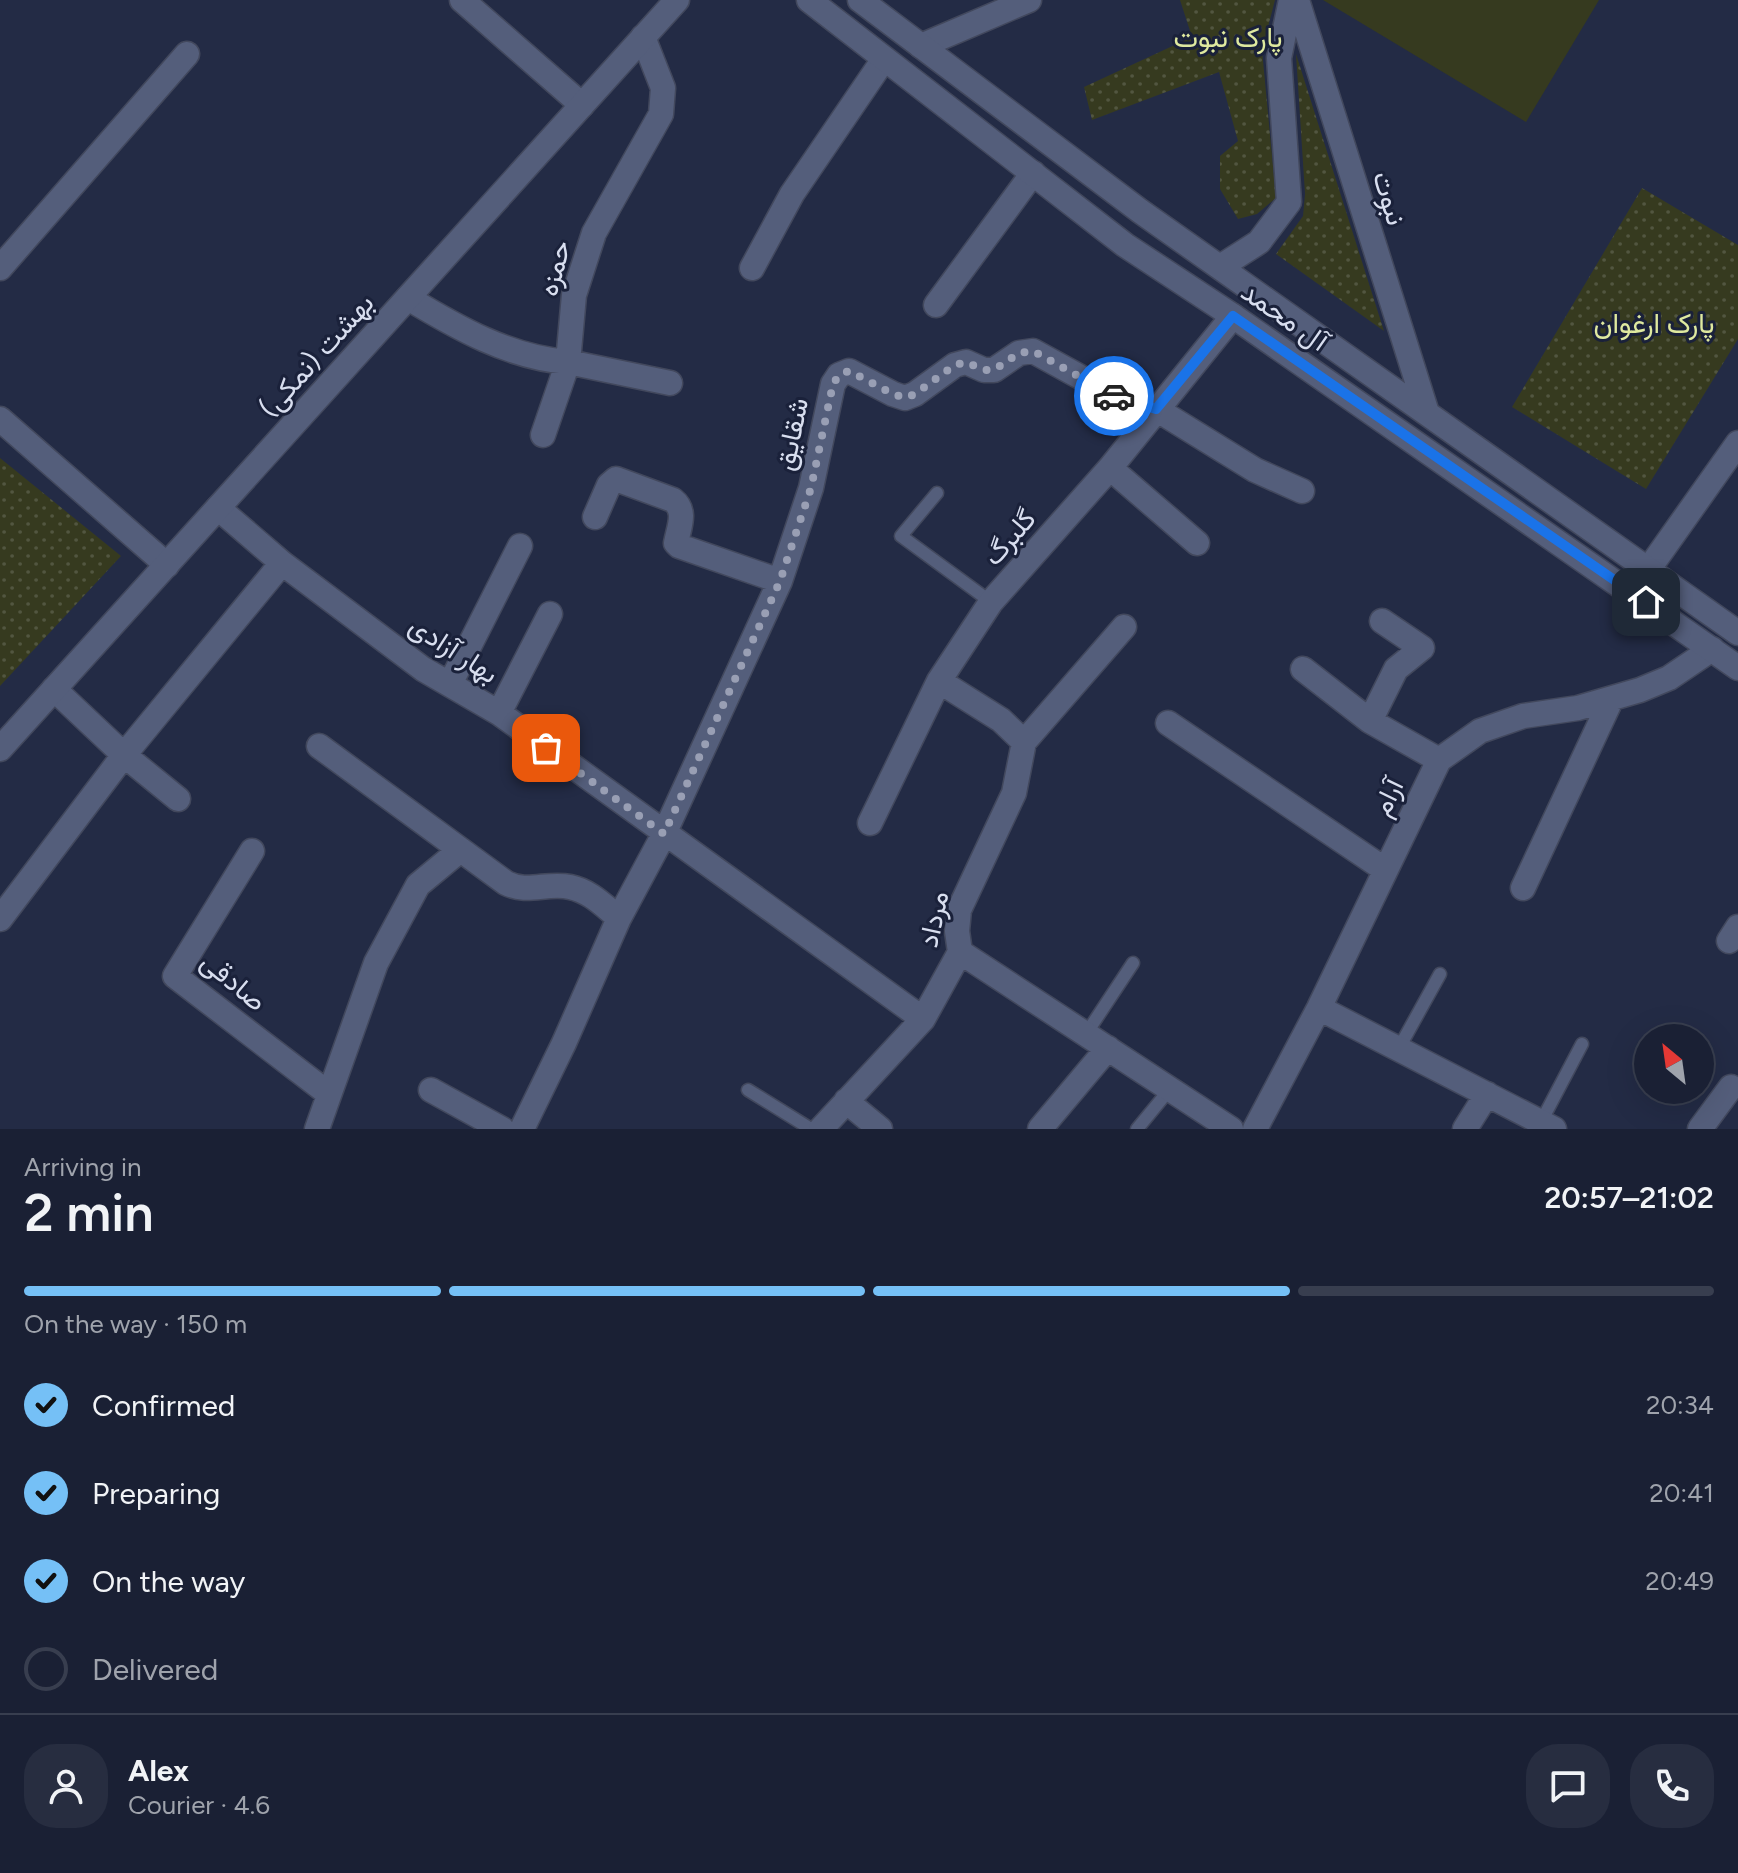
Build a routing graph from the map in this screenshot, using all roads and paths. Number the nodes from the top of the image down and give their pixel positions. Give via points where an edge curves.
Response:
1 (462, 0) edge
2 (677, 0) edge
3 (809, 0) edge
4 (860, 0) edge
5 (1029, 0) edge
6 (1291, 0) edge
7 (1297, 0) edge
8 (643, 37) junction
9 (921, 46) junction
10 (187, 54) dead end
11 (884, 59) junction
12 (582, 105) junction
13 (1033, 173) junction
14 (1220, 267) junction
15 (0, 268) edge
16 (752, 268) dead end
17 (408, 298) junction
18 (936, 305) dead end
19 (1233, 316) junction
20 (568, 362) junction
21 (670, 383) dead end
22 (1156, 409) junction
23 (1427, 413) junction
24 (0, 419) edge
25 (543, 435) dead end
26 (1738, 443) edge
27 (1110, 468) junction
28 (1302, 491) dead end
29 (937, 493) dead end
30 (218, 508) junction
31 (595, 517) dead end
32 (1197, 543) dead end
33 (520, 546) dead end
34 (282, 563) junction
35 (167, 565) junction
36 (1648, 570) junction
37 (780, 581) junction
38 (991, 602) junction
39 (550, 614) dead end
40 (1382, 621) dead end
41 (1124, 627) dead end
42 (1738, 633) edge
43 (1712, 649) junction
44 (1738, 668) edge
45 (1303, 669) dead end
46 (939, 681) junction
47 (450, 684) junction
48 (54, 689) junction
49 (1611, 700) junction
50 (499, 713) junction
51 (1370, 721) junction
52 (1168, 723) dead end
53 (1024, 742) junction
54 (319, 746) dead end
55 (0, 749) edge
56 (124, 755) junction
57 (1439, 760) junction
58 (178, 799) dead end
59 (870, 823) dead end
60 (664, 834) junction
61 (252, 851) dead end
62 (459, 851) junction
63 (1384, 869) junction
64 (1523, 888) dead end
65 (619, 918) junction
66 (0, 919) edge
67 (960, 952) junction
68 (1133, 963) dead end
69 (1440, 974) dead end
70 (1319, 1008) junction
71 (923, 1019) junction
72 (1086, 1034) junction
73 (1582, 1044) dead end
74 (1108, 1048) junction
75 (1399, 1048) junction
76 (1731, 1087) dead end
77 (1170, 1089) junction
78 (431, 1090) dead end
79 (748, 1090) dead end
80 (329, 1094) junction
81 (1487, 1094) junction
82 (846, 1101) junction
83 (1548, 1125) edge
84 (317, 1129) edge
85 (502, 1129) edge
86 (522, 1129) edge
87 (811, 1129) edge
88 (821, 1129) edge
89 (880, 1129) edge
90 (1040, 1129) edge
91 (1137, 1129) edge
92 (1231, 1129) edge
93 (1255, 1129) edge
94 (1465, 1129) edge
95 (1700, 1129) edge

1 - 12 street
2 - 8 street, بهشت (نمکی)
3 - 11 street, آل محمد
4 - 9 street, آل محمد
5 - 9 street
6 - 14 street via 1279,58 1289,202 1259,242
7 - 23 street, نبوت
8 - 12 street, بهشت (نمکی)
8 - 20 street, حمزه via 663,88 661,114 594,233 574,295
9 - 14 street, آل محمد
10 - 15 street
11 - 13 street, آل محمد
11 - 16 street via 792,194
12 - 17 street, بهشت (نمکی)
13 - 18 street
13 - 19 street, آل محمد via 1125,245
14 - 23 street, آل محمد
17 - 20 street via 466,333 549,361
17 - 30 street, بهشت (نمکی)
19 - 22 street, گلبرگ
19 - 43 street, آل محمد
20 - 21 street
20 - 25 street, حمزه
22 - 27 street, گلبرگ
22 - 28 street via 1255,470
22 - 37 street, شقایق via 1113,395 1033,351 994,370 966,362 955,365 905,398 849,371 839,375 811,488
23 - 36 street, آل محمد
24 - 35 street
26 - 36 street
27 - 32 street
27 - 38 street, گلبرگ
29 - 38 lane via 901,536
30 - 34 street, بهار آزادی
30 - 35 street, بهشت (نمکی)
31 - 37 street via 616,479 679,504 679,546
33 - 47 street
34 - 47 street, بهار آزادی
34 - 56 street
35 - 48 street, بهشت (نمکی)
36 - 42 street, آل محمد
37 - 60 street, شقایق
38 - 46 street, گلبرگ
39 - 50 street
40 - 51 street via 1422,648 1396,669
41 - 53 street
43 - 44 street, آل محمد
43 - 49 street, آرام via 1669,678
45 - 51 street
46 - 53 street via 1001,720
46 - 59 street, گلبرگ
47 - 50 street, بهار آزادی
48 - 55 street, بهشت (نمکی)
48 - 56 street
49 - 57 street, آرام via 1494,726
49 - 64 street
50 - 60 street, بهار آزادی
51 - 57 street
52 - 63 street
53 - 67 street, مرداد via 1014,793 959,910
54 - 62 street
56 - 58 street
56 - 66 street
57 - 63 street, آرام
60 - 65 street, شقایق
60 - 71 street, بهار آزادی
61 - 80 street, صادقی via 175,976
62 - 65 street via 513,887 568,886 589,894
62 - 80 street via 418,885 376,963
63 - 70 street, آرام
65 - 86 street, شقایق
67 - 71 street, مرداد
67 - 72 street
68 - 72 lane
69 - 75 lane
70 - 75 street
70 - 93 street, آرام
71 - 82 street, مرداد
72 - 74 street
73 - 83 lane
74 - 77 street
74 - 90 street
75 - 81 street
76 - 95 street
77 - 91 lane
77 - 92 street
78 - 85 street
79 - 87 lane
80 - 84 street
81 - 83 street
81 - 94 street
82 - 88 street, مرداد
82 - 89 street

